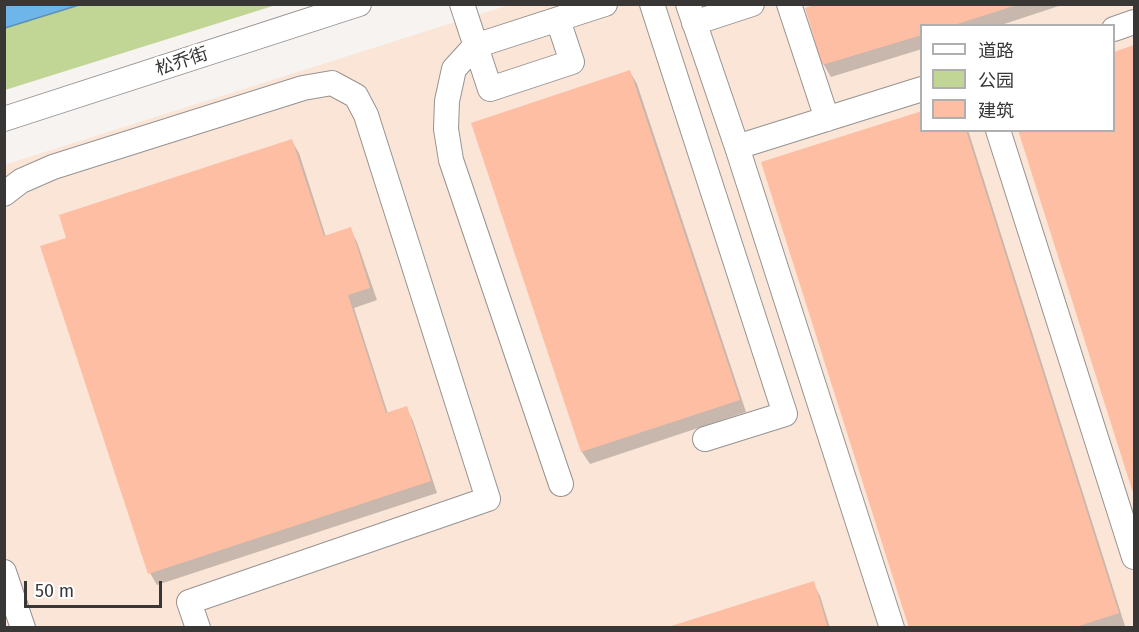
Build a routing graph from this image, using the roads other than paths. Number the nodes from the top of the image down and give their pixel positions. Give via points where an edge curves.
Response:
1 (358, 4) edge
2 (462, 4) edge
3 (605, 4) edge
4 (652, 4) edge
5 (752, 4) edge
6 (789, 4) edge
7 (691, 14) edge
8 (558, 20) junction
9 (475, 46) junction
10 (920, 89) edge
11 (4, 119) edge
12 (827, 119) junction
13 (999, 132) edge
14 (737, 147) junction
15 (4, 194) edge
16 (705, 439) dead end
17 (561, 484) dead end
18 (1134, 557) edge
19 (4, 572) edge
20 (23, 627) edge
21 (198, 627) edge
22 (892, 627) edge

1 - 11 street, 松乔街
2 - 9 street
3 - 8 street
4 - 16 street via 785,414
5 - 7 street
6 - 12 street
7 - 14 street
8 - 9 street
8 - 9 street via 572,62 490,89
9 - 17 street via 454,69 447,100 446,129 452,160
10 - 12 street
12 - 14 street
13 - 18 street
14 - 22 street
15 - 21 street via 21,181 53,167 303,88 332,83 356,96 366,115 488,499 189,602
19 - 20 street

